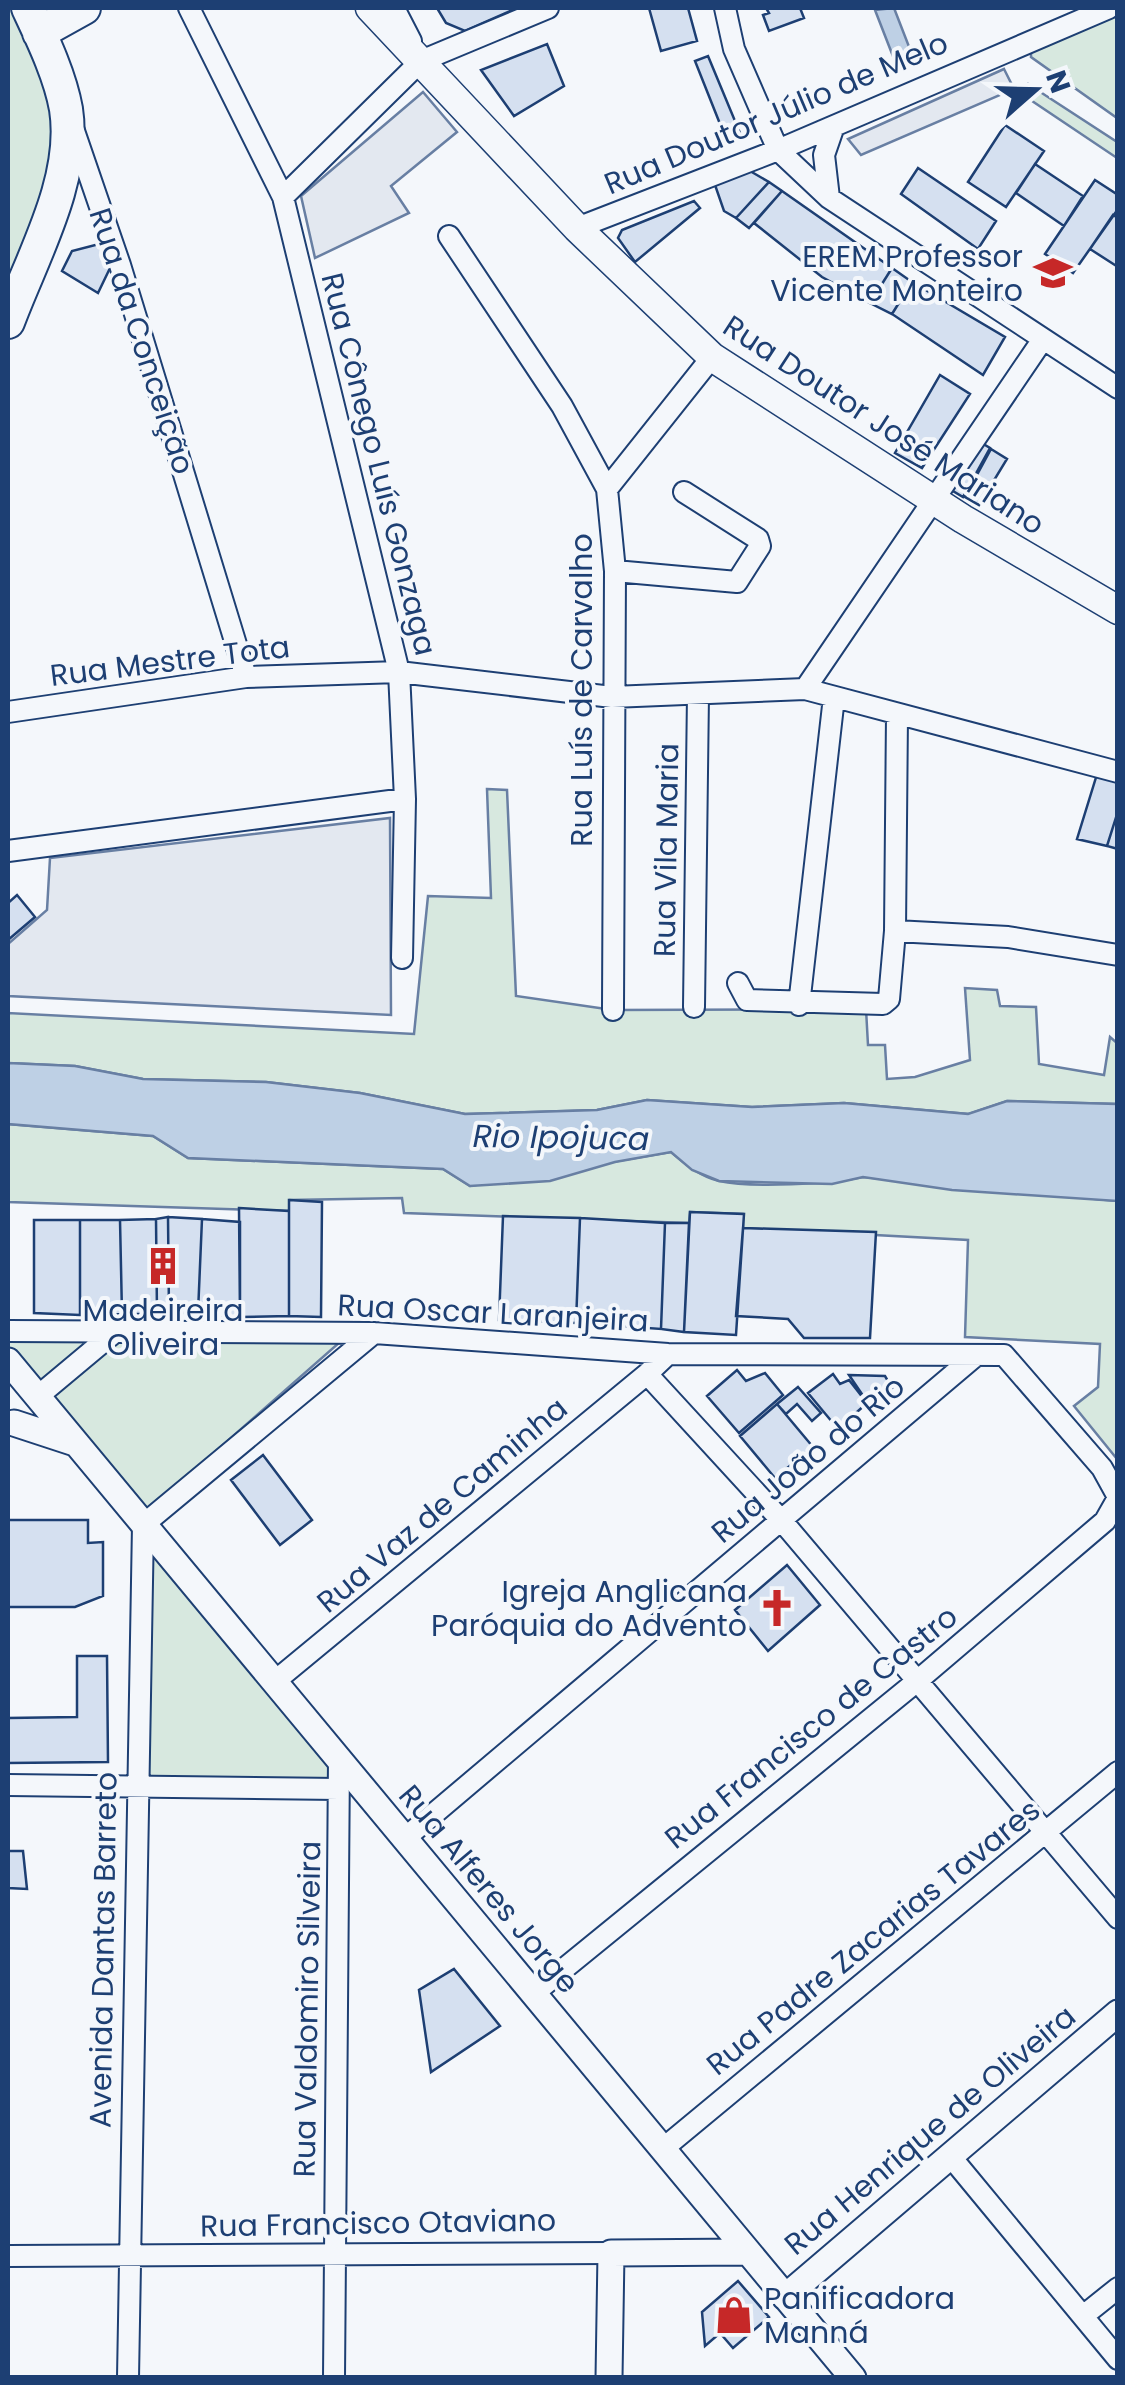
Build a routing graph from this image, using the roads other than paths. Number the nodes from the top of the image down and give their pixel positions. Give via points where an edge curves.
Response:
1 (84, 8) edge
2 (189, 8) edge
3 (370, 8) edge
4 (394, 8) edge
5 (548, 8) edge
6 (725, 8) edge
7 (1108, 8) edge
8 (34, 20) edge
9 (421, 61) junction
10 (66, 108) junction
11 (834, 126) junction
12 (778, 150) junction
13 (283, 196) junction
14 (829, 198) junction
15 (578, 228) junction
16 (449, 236) dead end
17 (8, 322) edge
18 (1041, 342) junction
19 (712, 357) junction
20 (1118, 388) edge
21 (607, 489) junction
22 (684, 492) dead end
23 (932, 498) junction
24 (615, 570) junction
25 (1118, 610) edge
26 (399, 672) junction
27 (246, 677) junction
28 (805, 690) junction
29 (698, 694) junction
30 (834, 697) junction
31 (612, 698) junction
32 (8, 712) edge
33 (897, 715) junction
34 (1118, 772) edge
35 (405, 799) junction
36 (8, 851) edge
37 (896, 930) junction
38 (1118, 955) edge
39 (402, 958) dead end
40 (738, 983) dead end
41 (799, 1005) junction
42 (694, 1008) dead end
43 (613, 1010) dead end
44 (116, 1331) junction
45 (8, 1332) edge
46 (374, 1333) junction
47 (668, 1354) junction
48 (974, 1358) junction
49 (8, 1362) edge
50 (648, 1374) junction
51 (37, 1396) junction
52 (11, 1425) edge
53 (75, 1443) junction
54 (1118, 1497) edge
55 (782, 1520) junction
56 (144, 1525) junction
57 (274, 1682) junction
58 (916, 1682) junction
59 (339, 1760) junction
60 (1118, 1772) edge
61 (8, 1785) edge
62 (136, 1787) junction
63 (339, 1789) junction
64 (1046, 1834) junction
65 (404, 1838) junction
66 (1118, 1918) edge
67 (533, 1994) junction
68 (1118, 2013) edge
69 (665, 2147) junction
70 (951, 2156) junction
71 (748, 2252) junction
72 (611, 2253) junction
73 (8, 2256) edge
74 (334, 2256) junction
75 (128, 2258) junction
76 (1118, 2288) edge
77 (785, 2297) junction
78 (1083, 2316) junction
79 (1118, 2359) edge
80 (128, 2378) edge
81 (334, 2378) edge
82 (609, 2378) edge
83 (853, 2378) edge

1 - 8 main road
2 - 13 street, Rua Cônego Luís Gonzaga
3 - 9 main road, Rua Doutor José Mariano
4 - 9 street
5 - 9 street
6 - 12 street via 734,48
7 - 11 street, Rua Doutor Júlio de Melo
8 - 10 main road, Rua da Conceição
9 - 13 street
9 - 15 main road, Rua Doutor José Mariano
10 - 17 main road via 59,189
10 - 27 street, Rua da Conceição
11 - 12 street, Rua Doutor Júlio de Melo
11 - 14 street via 824,155
12 - 14 street
12 - 15 street, Rua Doutor Júlio de Melo
13 - 26 street, Rua Cônego Luís Gonzaga
14 - 18 street
15 - 19 main road, Rua Doutor José Mariano
16 - 21 street, Rua Luís de Carvalho via 562,406
18 - 20 street
18 - 23 street
19 - 21 street
19 - 23 main road, Rua Doutor José Mariano
21 - 24 street, Rua Luís de Carvalho
22 - 24 street via 760,543 737,582
23 - 25 main road, Rua Doutor José Mariano
23 - 28 street
24 - 31 street, Rua Luís de Carvalho
26 - 27 street, Rua Mestre Tota
26 - 31 street, Rua Mestre Tota
26 - 35 street, Rua Cônego Luís Gonzaga
27 - 32 street, Rua Mestre Tota
28 - 29 street, Rua Mestre Tota
28 - 30 street, Rua Mestre Tota
29 - 31 street, Rua Mestre Tota
29 - 42 street, Rua Vila Maria
30 - 33 street, Rua Mestre Tota
30 - 41 street
31 - 43 street, Rua Luís de Carvalho
33 - 34 street, Rua Mestre Tota
33 - 37 street
35 - 36 street
35 - 39 street, Rua Cônego Luís Gonzaga
37 - 38 street via 1008,937
37 - 41 street via 889,1000
40 - 41 street via 747,1000
44 - 45 street, Rua Oscar Laranjeira
44 - 46 street, Rua Oscar Laranjeira
44 - 51 street
46 - 47 street, Rua Oscar Laranjeira
46 - 56 street
47 - 48 street, Rua Oscar Laranjeira
47 - 50 street, Rua Vaz de Caminha
48 - 54 street via 1004,1355 1102,1468
48 - 55 street, Rua João do Rio
49 - 51 street, Rua Alferes Jorge
50 - 55 street
50 - 57 street, Rua Vaz de Caminha
51 - 52 street
51 - 53 street, Rua Alferes Jorge
52 - 53 street
53 - 56 street, Rua Alferes Jorge
54 - 58 street, Rua Francisco de Castro via 1105,1520
55 - 58 street
55 - 65 street, Rua João do Rio
56 - 57 street, Rua Alferes Jorge
56 - 62 street, Avenida Dantas Barreto
57 - 59 street, Rua Alferes Jorge
58 - 64 street
58 - 67 street, Rua Francisco de Castro
59 - 63 street, Rua Valdomiro Silveira
59 - 65 street, Rua Alferes Jorge
60 - 64 street, Rua Padre Zacarias Tavares
61 - 62 street
62 - 63 street
62 - 75 street, Avenida Dantas Barreto
63 - 74 street, Rua Valdomiro Silveira
64 - 66 street
64 - 69 street, Rua Padre Zacarias Tavares
65 - 67 street, Rua Alferes Jorge
67 - 69 street, Rua Alferes Jorge
68 - 70 street, Rua Henrique de Oliveira
69 - 71 street, Rua Alferes Jorge
70 - 77 street, Rua Henrique de Oliveira
70 - 78 street
71 - 72 street, Rua Francisco Otaviano
71 - 77 street, Rua Alferes Jorge
72 - 74 street, Rua Francisco Otaviano
72 - 82 street
73 - 75 street, Rua Francisco Otaviano
74 - 75 street, Rua Francisco Otaviano
74 - 81 street, Rua Valdomiro Silveira
75 - 80 street, Avenida Dantas Barreto
76 - 78 street
77 - 83 street, Rua Alferes Jorge
78 - 79 street

